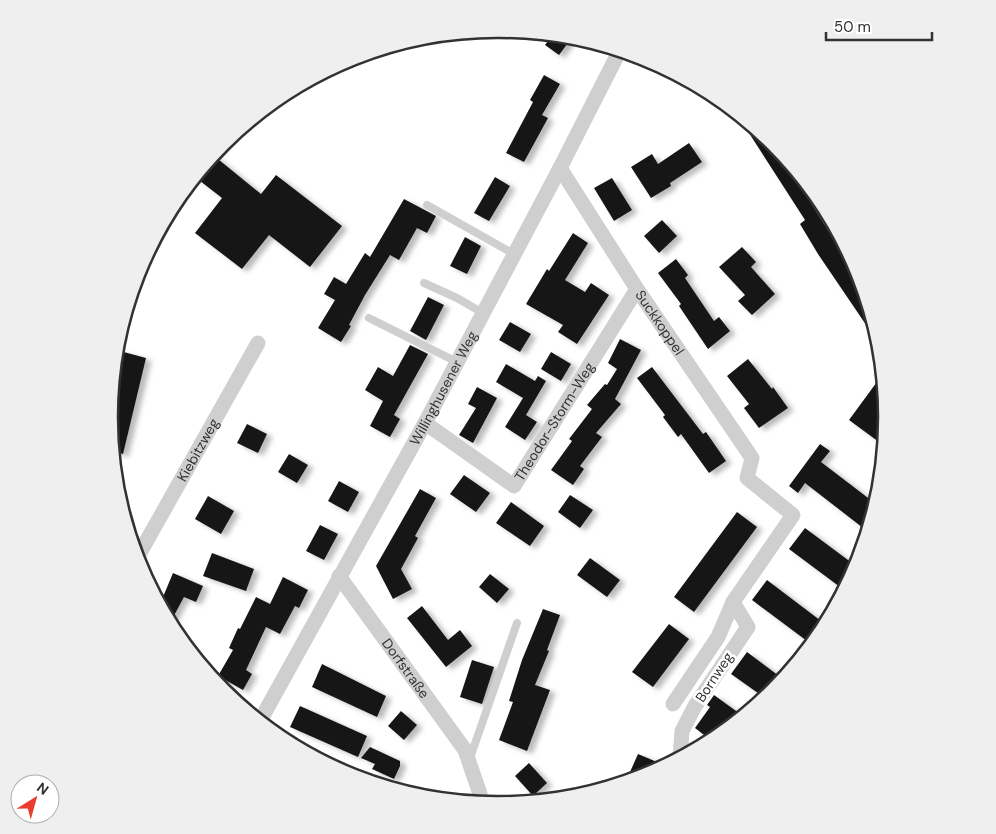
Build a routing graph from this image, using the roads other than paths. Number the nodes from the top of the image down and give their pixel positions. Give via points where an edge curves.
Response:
1 (617, 57) edge
2 (560, 168) junction
3 (427, 206) dead end
4 (514, 254) junction
5 (424, 283) dead end
6 (637, 289) junction
7 (483, 313) junction
8 (370, 318) dead end
9 (258, 343) dead end
10 (457, 362) junction
11 (425, 423) junction
12 (748, 478) joint
13 (142, 549) edge
14 (339, 576) junction
15 (733, 602) junction
16 (517, 623) dead end
17 (718, 637) junction
18 (731, 652) junction
19 (672, 704) dead end
20 (263, 715) edge
21 (681, 750) edge
22 (469, 762) junction
23 (480, 796) edge

1 - 2 street, Willinghusener Weg
2 - 4 street, Willinghusener Weg
2 - 6 street, Suckkoppel
3 - 4 lane
4 - 7 street, Willinghusener Weg
5 - 7 lane
6 - 11 street, Theodor-Storm-Weg via 514,486
6 - 12 street, Suckkoppel via 752,458
7 - 10 street, Willinghusener Weg
8 - 10 lane
9 - 13 street, Kiebitzweg
10 - 11 street, Willinghusener Weg
11 - 14 street, Willinghusener Weg
12 - 15 street, Bornweg via 793,515
14 - 20 street, Willinghusener Weg
14 - 22 street, Dorfstraße via 465,750
15 - 17 street, Bornweg
15 - 18 street, Bornweg via 748,626
16 - 22 lane
17 - 18 street
17 - 19 street, Bornweg
18 - 21 street, Bornweg via 682,731
22 - 23 street, Dorfstraße

